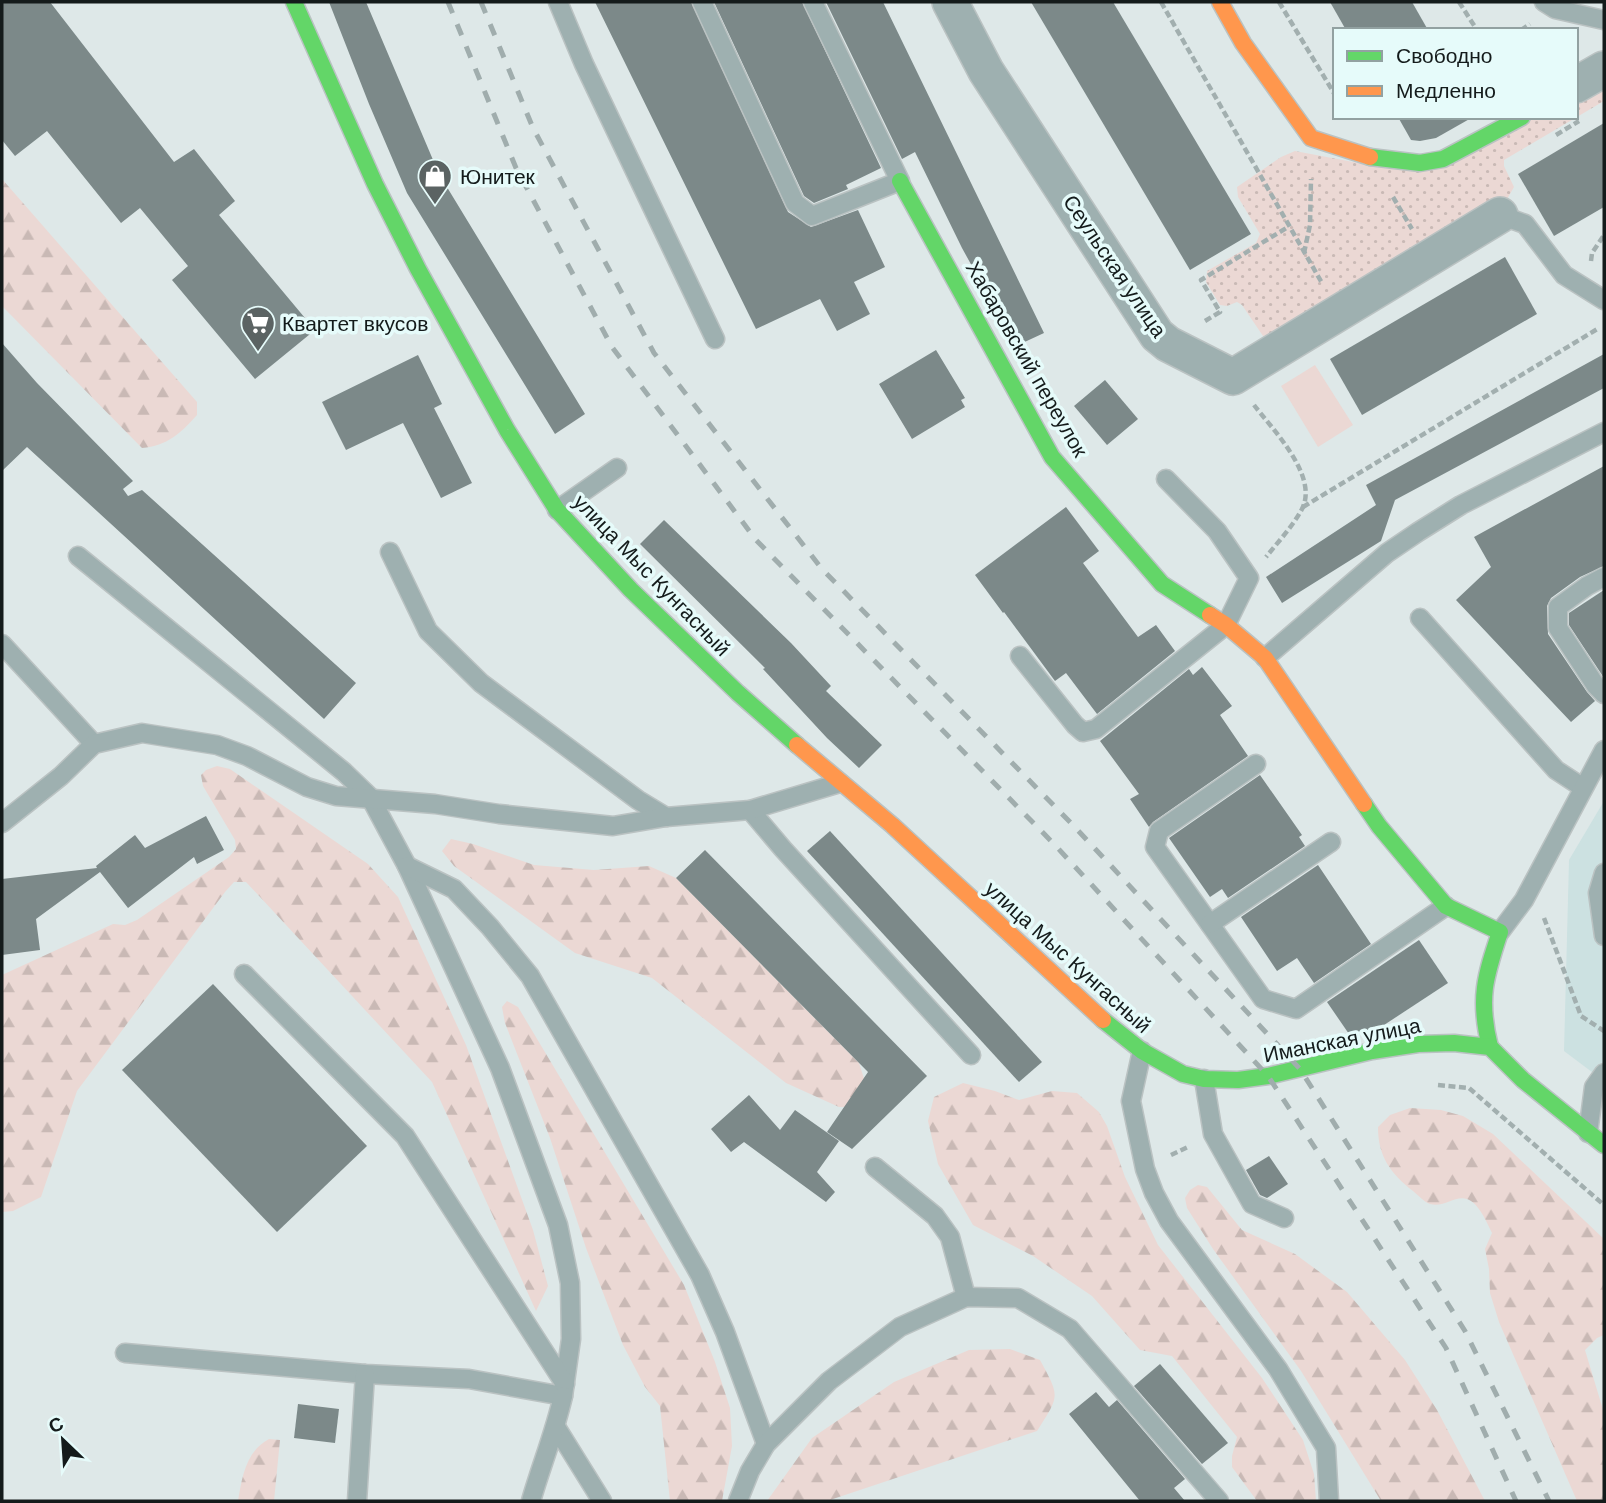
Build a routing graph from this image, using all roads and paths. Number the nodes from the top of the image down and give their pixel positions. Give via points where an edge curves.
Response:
1 (294, 2) edge
2 (558, 2) edge
3 (702, 2) edge
4 (813, 2) edge
5 (950, 2) edge
6 (1161, 2) edge
7 (1220, 2) edge
8 (1279, 2) edge
9 (1459, 2) edge
10 (1551, 4) edge
11 (1604, 20) edge
12 (1476, 28) edge
13 (1604, 69) edge
14 (1578, 84) edge
15 (1333, 92) edge
16 (1518, 119) edge
17 (1311, 138) junction
18 (900, 181) junction
19 (1500, 215) joint
20 (1288, 228) junction
21 (1604, 300) edge
22 (1220, 312) dead end
23 (1604, 325) edge
24 (715, 339) dead end
25 (1233, 377) junction
26 (1604, 432) edge
27 (617, 468) dead end
28 (1166, 479) dead end
29 (1303, 507) junction
30 (557, 510) junction
31 (390, 552) dead end
32 (78, 556) dead end
33 (1604, 577) edge
34 (1249, 578) junction
35 (1420, 618) dead end
36 (1226, 625) junction
37 (2, 643) edge
38 (1020, 656) dead end
39 (1265, 658) junction
40 (1604, 694) edge
41 (93, 744) junction
42 (1604, 750) edge
43 (1256, 764) dead end
44 (840, 783) junction
45 (1582, 788) junction
46 (370, 797) junction
47 (750, 810) junction
48 (666, 817) junction
49 (2, 823) edge
50 (1331, 842) dead end
51 (407, 866) junction
52 (1604, 873) edge
53 (1531, 886) junction
54 (1446, 906) junction
55 (1210, 924) junction
56 (1500, 932) junction
57 (1604, 936) edge
58 (244, 974) dead end
59 (1604, 1031) edge
60 (1490, 1047) junction
61 (1142, 1051) junction
62 (971, 1055) dead end
63 (1604, 1073) edge
64 (1204, 1079) junction
65 (1433, 1084) dead end
66 (1588, 1133) junction
67 (1213, 1134) junction
68 (1604, 1145) edge
69 (875, 1167) dead end
70 (1145, 1168) junction
71 (1604, 1205) edge
72 (1284, 1218) dead end
73 (966, 1297) junction
74 (125, 1353) dead end
75 (365, 1374) junction
76 (564, 1390) junction
77 (556, 1427) junction
78 (766, 1444) junction
79 (1329, 1500) edge
80 (357, 1501) edge
81 (531, 1501) edge
82 (602, 1501) edge
83 (738, 1501) edge
84 (1219, 1501) edge

1 - 30 street, улица Мыс Кунгасный via 418,269
2 - 24 lane
3 - 18 lane via 795,203 812,216
4 - 18 lane, Хабаровский переулок
5 - 25 street, Сеульская улица via 986,71 1157,335
6 - 20 path
7 - 17 street via 1243,43
8 - 15 path
9 - 12 path
10 - 11 lane
13 - 14 street
16 - 17 street via 1443,159 1420,163 1366,156
17 - 20 path via 1310,225 1304,254
18 - 36 street, Хабаровский переулок via 1052,457 1162,584
19 - 21 lane via 1525,224 1564,275
19 - 25 street
20 - 22 path via 1201,280
23 - 29 path
25 - 29 path via 1296,460 1306,486
26 - 39 lane via 1418,532
27 - 30 lane
28 - 34 lane via 1217,531
29 - 34 path
30 - 44 street, улица Мыс Кунгасный via 631,590
31 - 48 lane via 428,631 481,683
32 - 46 lane
33 - 40 lane via 1558,607 1558,628
34 - 36 lane
35 - 45 lane via 1556,770
36 - 38 lane via 1096,729 1083,732
36 - 39 street, Хабаровский переулок
37 - 41 lane
39 - 54 street, Хабаровский переулок via 1379,826
41 - 46 lane via 142,733 217,745 307,787 336,796
41 - 49 lane
42 - 45 lane
43 - 55 lane via 1159,831 1155,847
44 - 47 lane
44 - 61 street, улица Мыс Кунгасный
45 - 53 lane
46 - 48 lane via 613,826
46 - 51 lane
47 - 48 lane
47 - 62 lane
50 - 55 lane
51 - 76 lane via 500,1068 558,1225 570,1283 571,1339
51 - 78 lane via 454,889 530,976 700,1275
52 - 57 lane via 1598,893
53 - 56 lane
53 - 59 path via 1581,1016
54 - 55 lane via 1296,1009 1263,999
54 - 56 street, Хабаровский переулок
56 - 60 street via 1481,989
58 - 76 lane via 405,1136
60 - 64 street, Иманская улица via 1418,1044 1268,1076
60 - 66 street
61 - 64 street, Иманская улица via 1183,1074
61 - 70 lane via 1131,1101
63 - 66 lane via 1594,1087
64 - 67 lane
65 - 71 path via 1469,1088
66 - 68 street
67 - 70 path
67 - 72 lane via 1252,1205
69 - 73 lane via 935,1216 950,1237
70 - 79 lane via 1169,1221 1278,1369 1325,1448
73 - 78 lane via 900,1326 829,1381
73 - 84 lane via 1018,1297 1070,1329
74 - 75 lane
75 - 76 lane
75 - 80 lane
76 - 77 lane
77 - 81 lane
77 - 82 lane
78 - 83 lane

